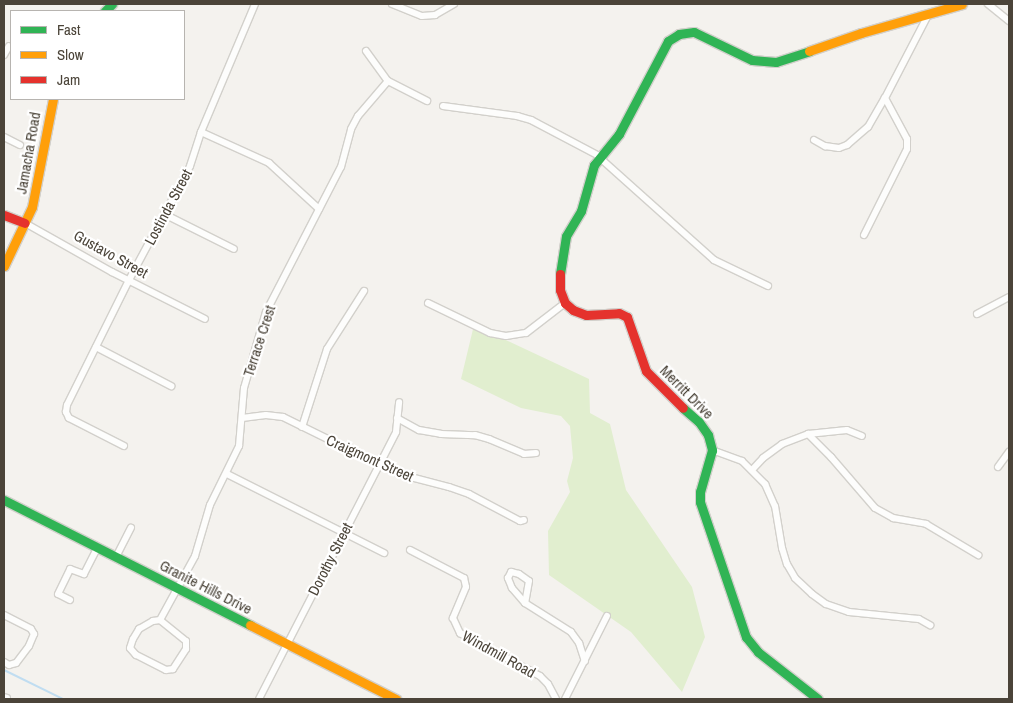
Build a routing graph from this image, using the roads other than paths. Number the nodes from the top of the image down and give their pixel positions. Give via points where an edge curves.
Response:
1 (255, 4) edge
2 (392, 4) edge
3 (454, 4) edge
4 (962, 4) edge
5 (988, 4) edge
6 (930, 12) junction
7 (1009, 21) edge
8 (8, 46) edge
9 (366, 51) dead end
10 (4, 55) edge
11 (388, 81) junction
12 (886, 98) junction
13 (53, 100) edge
14 (427, 101) dead end
15 (443, 106) dead end
16 (201, 132) junction
17 (4, 137) edge
18 (814, 140) dead end
19 (20, 145) dead end
20 (600, 157) junction
21 (319, 209) junction
22 (164, 214) junction
23 (4, 215) edge
24 (24, 223) junction
25 (864, 235) dead end
26 (234, 249) dead end
27 (4, 266) edge
28 (129, 280) junction
29 (768, 286) dead end
30 (364, 291) dead end
31 (1009, 297) edge
32 (428, 302) dead end
33 (565, 303) junction
34 (977, 314) dead end
35 (205, 319) dead end
36 (96, 347) junction
37 (171, 386) dead end
38 (399, 402) dead end
39 (242, 418) junction
40 (397, 418) junction
41 (302, 427) junction
42 (808, 434) junction
43 (862, 436) dead end
44 (124, 446) dead end
45 (712, 450) junction
46 (1009, 452) edge
47 (536, 453) dead end
48 (379, 464) junction
49 (998, 467) dead end
50 (752, 470) junction
51 (227, 474) junction
52 (4, 500) edge
53 (524, 520) dead end
54 (131, 528) dead end
55 (344, 532) junction
56 (97, 548) junction
57 (410, 550) dead end
58 (384, 553) dead end
59 (978, 555) dead end
60 (116, 557) junction
61 (177, 588) junction
62 (70, 600) dead end
63 (526, 603) junction
64 (4, 615) edge
65 (607, 616) dead end
66 (160, 620) junction
67 (930, 625) dead end
68 (287, 644) junction
69 (584, 661) junction
70 (4, 662) edge
71 (259, 699) edge
72 (396, 699) edge
73 (556, 699) edge
74 (565, 699) edge
75 (818, 699) edge

1 - 16 street, Lostinda Street
2 - 3 street via 422,16 435,15
4 - 6 street
5 - 7 street
6 - 12 street
6 - 20 street via 776,62 752,60 694,32 678,34 662,49 619,134
8 - 10 street
9 - 11 street
11 - 14 street
11 - 21 street, Terrace Crest via 358,116 341,167
12 - 18 street via 868,127 847,145 832,148
12 - 25 street via 908,139 907,149
13 - 24 street, Jamacha Road via 37,187
15 - 20 street via 531,120
16 - 21 street via 270,163
16 - 22 street, Lostinda Street via 190,166
17 - 19 street
20 - 29 street via 714,260
20 - 33 street via 590,174 581,212 566,236 560,274 560,290
21 - 39 street, Terrace Crest via 266,312 244,388
22 - 26 street
22 - 28 street, Lostinda Street
23 - 24 street, Gustavo Street
24 - 27 street, Jamacha Road
24 - 28 street, Gustavo Street
28 - 35 street, Gustavo Street
28 - 36 street, Lostinda Street
30 - 41 street via 327,349
31 - 34 street
32 - 33 street via 490,333 506,336 526,333
33 - 45 street, Merritt Drive via 586,315 620,313 627,317 646,371 703,426
36 - 37 street
36 - 44 street, Lostinda Street via 66,412 69,418
38 - 40 street, Dorothy Street
39 - 41 street, Craigmont Street via 274,415
39 - 51 street, Terrace Crest via 239,446
40 - 47 street via 419,430 475,436 524,454
40 - 48 street, Dorothy Street via 396,432
41 - 48 street, Craigmont Street
42 - 43 street via 847,430
42 - 50 street via 782,444
42 - 59 street via 874,508 892,518 926,524
45 - 50 street via 742,461
45 - 75 street via 700,502 744,632 758,652
46 - 49 street
48 - 53 street, Craigmont Street via 414,479 449,486 520,522
48 - 55 street, Dorothy Street
50 - 67 street via 771,495 787,564 806,589 826,604 841,610 919,619
51 - 55 street
51 - 61 street, Terrace Crest via 209,508 195,556
52 - 56 street, Granite Hills Drive
54 - 60 street
55 - 58 street
55 - 68 street, Dorothy Street
56 - 60 street, Granite Hills Drive
56 - 62 street via 84,574 70,569 58,594
57 - 73 street, Windmill Road via 464,578 466,587 453,618 460,633 540,676
60 - 61 street, Granite Hills Drive
61 - 66 street, Terrace Crest
61 - 68 street, Granite Hills Drive
63 - 63 street via 529,581 511,572 508,578 512,588
63 - 69 street via 571,632 579,643
64 - 70 street via 31,629 34,634 16,663 9,665
65 - 69 street
66 - 66 street via 139,629 130,648 136,655 166,670 173,669 186,649 186,641
68 - 71 street, Dorothy Street
68 - 72 street, Granite Hills Drive
69 - 74 street

